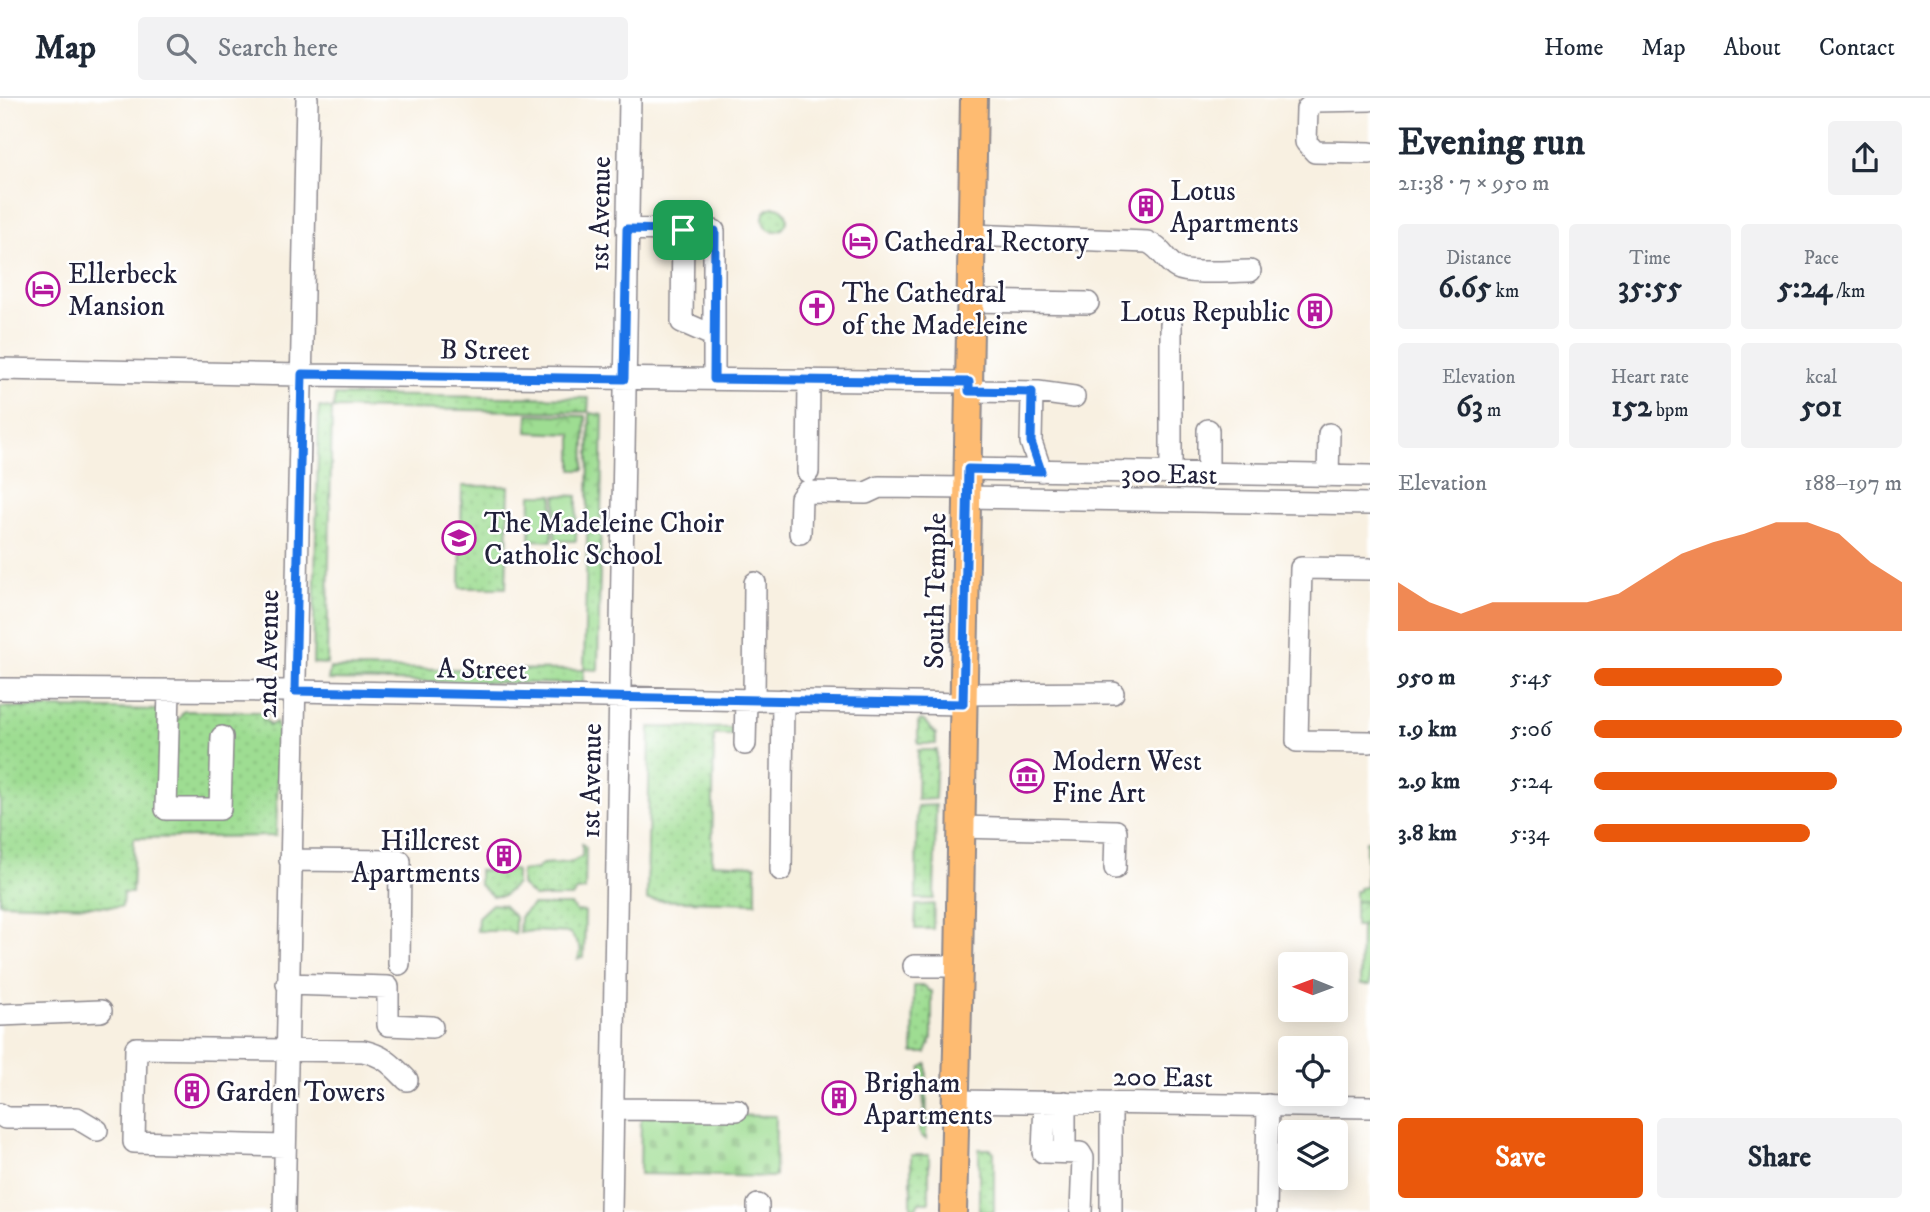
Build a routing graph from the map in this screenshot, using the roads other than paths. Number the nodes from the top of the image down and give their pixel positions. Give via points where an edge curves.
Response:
1 (307, 98) edge
2 (630, 98) edge
3 (974, 98) edge
4 (1370, 100) edge
5 (1370, 153) edge
6 (627, 229) junction
7 (683, 230) junction
8 (972, 235) junction
9 (1251, 271) dead end
10 (970, 301) junction
11 (1088, 303) dead end
12 (1171, 324) dead end
13 (714, 336) junction
14 (0, 369) edge
15 (302, 374) junction
16 (624, 379) junction
17 (714, 379) junction
18 (810, 380) junction
19 (969, 386) junction
20 (1032, 392) junction
21 (1074, 397) dead end
22 (1208, 430) dead end
23 (1329, 434) dead end
24 (1041, 471) junction
25 (808, 472) dead end
26 (1171, 473) junction
27 (1208, 474) junction
28 (1328, 476) junction
29 (1370, 476) edge
30 (967, 485) junction
31 (1370, 504) edge
32 (800, 533) dead end
33 (1370, 569) edge
34 (755, 583) dead end
35 (0, 689) edge
36 (169, 690) junction
37 (295, 691) junction
38 (1113, 694) dead end
39 (619, 699) junction
40 (963, 699) junction
41 (750, 700) junction
42 (783, 700) junction
43 (222, 737) dead end
44 (1370, 742) edge
45 (745, 744) dead end
46 (961, 827) junction
47 (290, 860) junction
48 (1115, 868) dead end
49 (781, 870) dead end
50 (399, 964) dead end
51 (914, 966) dead end
52 (959, 966) junction
53 (287, 984) junction
54 (101, 1011) dead end
55 (0, 1015) edge
56 (432, 1027) dead end
57 (286, 1050) junction
58 (407, 1080) dead end
59 (956, 1101) junction
60 (1055, 1102) junction
61 (1111, 1103) junction
62 (1268, 1105) junction
63 (1370, 1107) edge
64 (613, 1109) junction
65 (737, 1110) dead end
66 (0, 1114) edge
67 (97, 1130) dead end
68 (285, 1146) junction
69 (1065, 1152) junction
70 (284, 1212) edge
71 (611, 1212) edge
72 (953, 1212) edge
73 (1082, 1212) edge
74 (1111, 1212) edge
75 (1266, 1212) edge

1 - 15 street, 2nd Avenue
2 - 6 street, 1st Avenue
3 - 8 main road, South Temple
4 - 5 street via 1316,101 1307,109 1306,142 1315,152
6 - 7 street
6 - 16 street, 1st Avenue
7 - 13 street via 682,323
7 - 13 street via 715,231
8 - 9 street via 1147,242 1179,269
8 - 10 main road, South Temple
10 - 11 street
10 - 19 main road, South Temple
12 - 26 street
13 - 17 street
14 - 15 street, B Street
15 - 16 street, B Street
15 - 37 street, 2nd Avenue
16 - 17 street, B Street
16 - 39 street, 1st Avenue
17 - 18 street, B Street
18 - 19 street, B Street
18 - 25 street
19 - 20 street, B Street
19 - 30 main road, South Temple
20 - 21 street, B Street
20 - 24 street via 1031,442
22 - 27 street
23 - 28 street
24 - 26 street, 300 East
24 - 30 street, 300 East
26 - 27 street, 300 East
27 - 28 street, 300 East
28 - 29 street, 300 East
30 - 31 street, 300 East
30 - 32 street via 880,487 866,493 806,492 801,498
30 - 40 main road, South Temple
33 - 44 street via 1301,568 1297,741
34 - 41 street
35 - 36 street, A Street
36 - 37 street, A Street
36 - 43 street via 166,809 220,809
37 - 39 street, A Street
37 - 47 street, 2nd Avenue
38 - 40 street, A Street
39 - 41 street, A Street
39 - 64 street, 1st Avenue
40 - 42 street, A Street
40 - 46 main road, South Temple
41 - 42 street, A Street
41 - 45 street
42 - 49 street
46 - 48 street via 1116,831
46 - 52 main road, South Temple
47 - 50 street via 400,861
47 - 53 street, 2nd Avenue
51 - 52 street
52 - 59 main road, South Temple
53 - 56 street via 388,987 388,1025
53 - 57 street, 2nd Avenue
54 - 55 street
57 - 58 street via 377,1054
57 - 68 street, 2nd Avenue
57 - 68 street via 136,1048 134,1142
59 - 60 street, 200 East
59 - 72 main road, South Temple
60 - 61 street, 200 East
60 - 69 street
60 - 69 street via 1043,1152
61 - 62 street, 200 East
61 - 74 street
62 - 63 street, 200 East
62 - 75 street
64 - 65 street
64 - 71 street, 1st Avenue
66 - 67 street via 5,1118 76,1118
68 - 70 street, 2nd Avenue
69 - 73 street via 1080,1153 1083,1158

